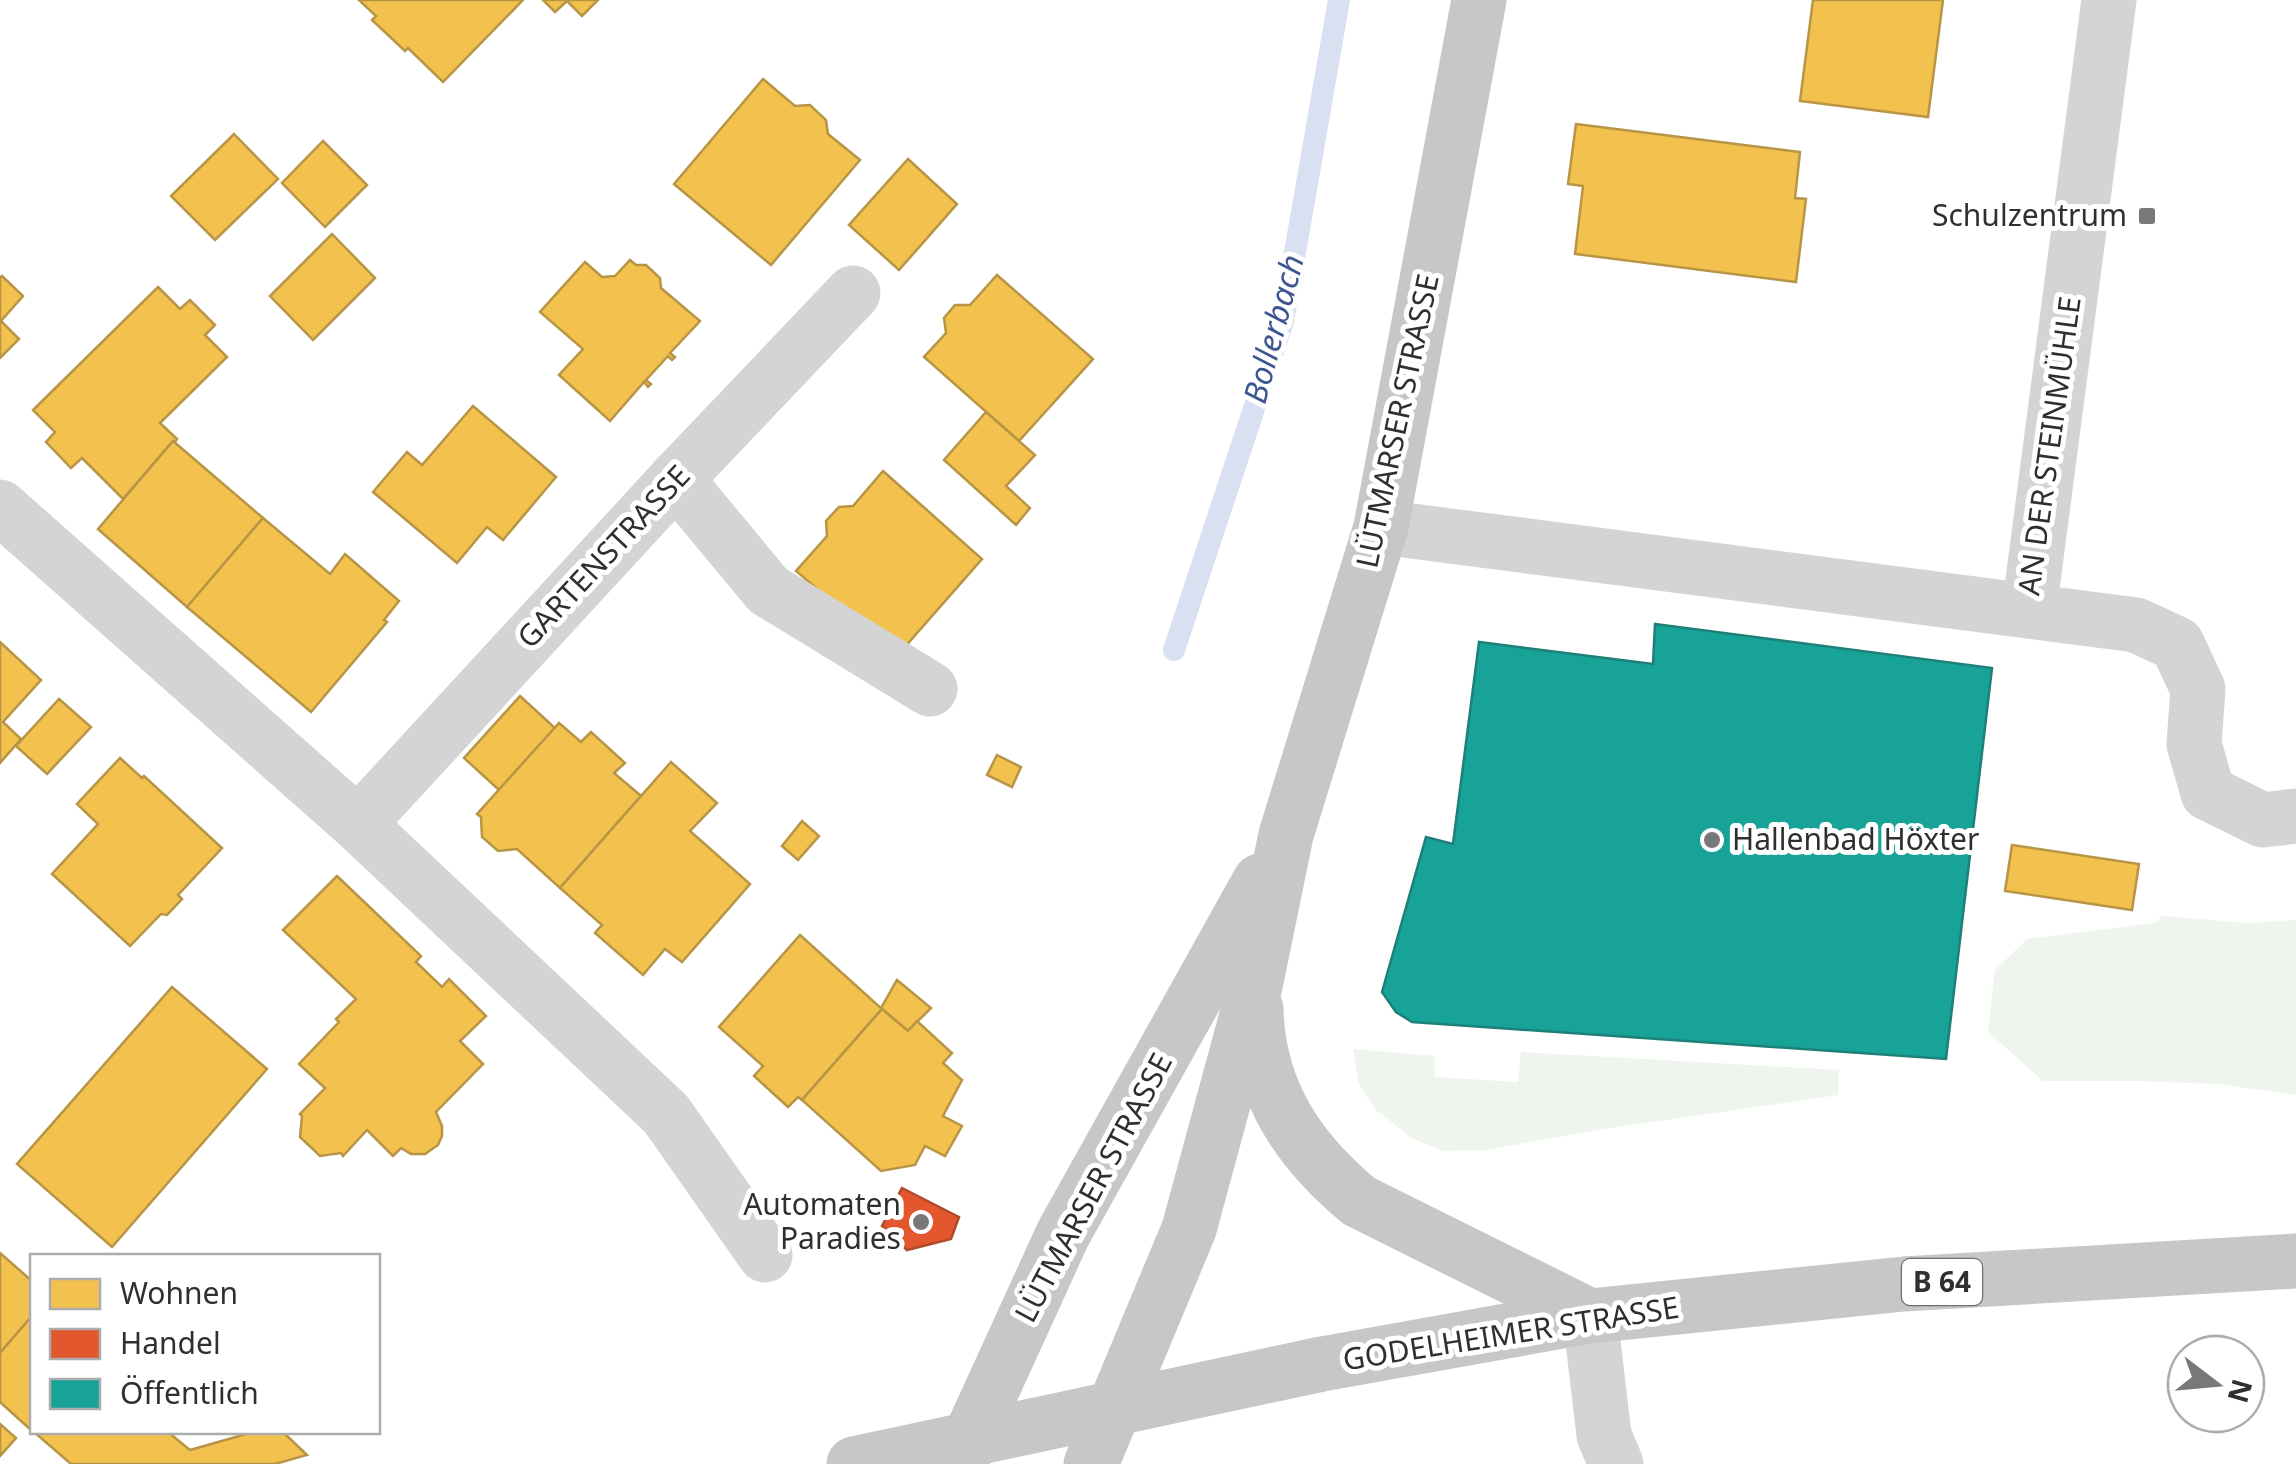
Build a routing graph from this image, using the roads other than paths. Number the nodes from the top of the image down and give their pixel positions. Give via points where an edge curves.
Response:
1 (1479, 0) edge
2 (2109, 0) edge
3 (853, 293) dead end
4 (676, 479) junction
5 (0, 508) edge
6 (1382, 527) junction
7 (2028, 611) junction
8 (930, 689) dead end
9 (2296, 816) edge
10 (358, 824) junction
11 (1286, 835) junction
12 (1255, 986) junction
13 (765, 1256) dead end
14 (2296, 1261) edge
15 (1590, 1316) junction
16 (1115, 1408) junction
17 (965, 1452) edge
18 (854, 1464) edge
19 (1091, 1464) edge
20 (1616, 1464) edge

1 - 6 main road, LÜTMARSER STRASSE
2 - 7 street, AN DER STEINMÜHLE
3 - 4 street, GARTENSTRASSE
4 - 8 street via 768,590
4 - 10 street, GARTENSTRASSE
5 - 10 street
6 - 7 street
6 - 11 main road, LÜTMARSER STRASSE
7 - 9 street, AN DER STEINMÜHLE via 2136,625 2178,644 2198,689 2194,744 2208,793 2262,820
10 - 13 street via 666,1114
11 - 12 main road, LÜTMARSER STRASSE
11 - 17 main road, LÜTMARSER STRASSE via 1064,1234
12 - 15 main road via 1256,1026 1277,1104 1330,1177 1359,1201
12 - 16 main road, LÜTMARSER STRASSE via 1189,1228
14 - 15 main road, GODELHEIMER STRASSE / B 64 via 1904,1284
15 - 16 main road, GODELHEIMER STRASSE / B 64
15 - 20 street via 1604,1435
16 - 17 main road, GODELHEIMER STRASSE / B 64
16 - 19 main road, LÜTMARSER STRASSE
17 - 18 main road, GODELHEIMER STRASSE / B 64

